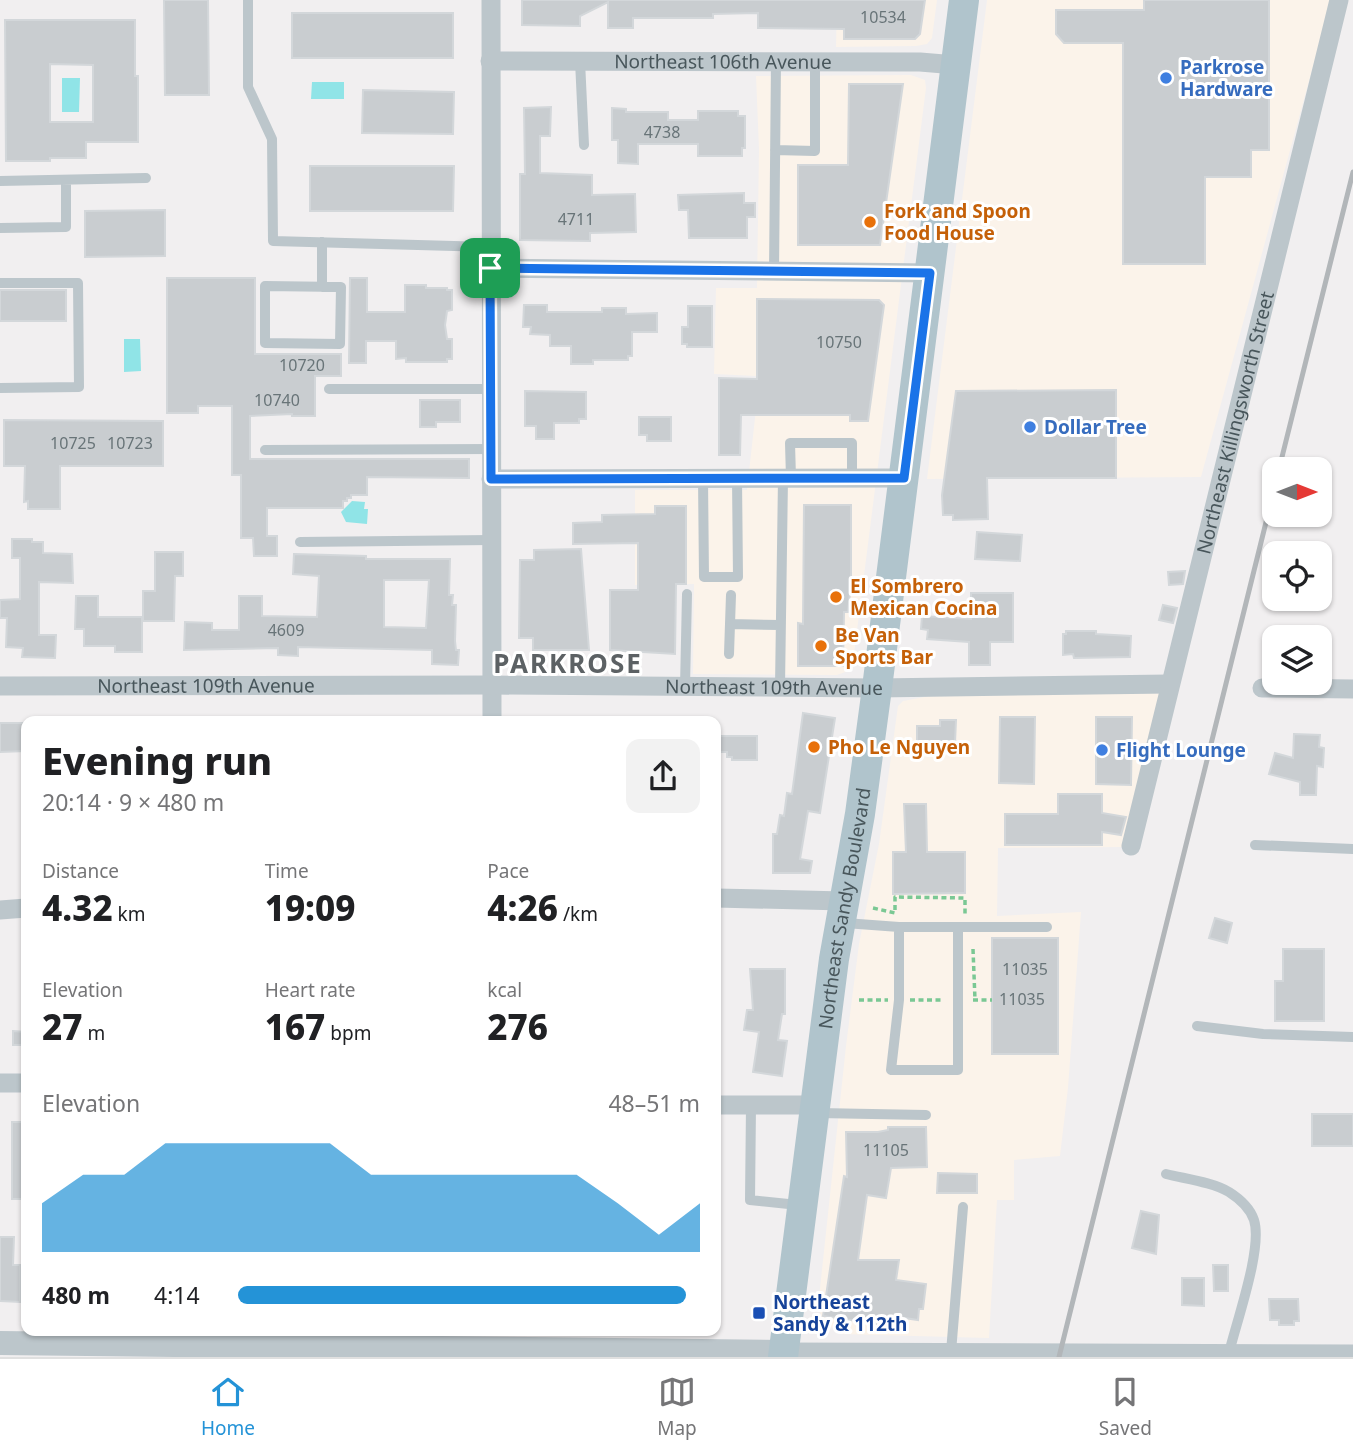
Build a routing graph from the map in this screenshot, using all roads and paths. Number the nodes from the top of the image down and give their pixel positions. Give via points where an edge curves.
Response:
1 (248, 0) edge
2 (491, 0) edge
3 (964, 0) edge
4 (1339, 0) edge
5 (490, 61) junction
6 (580, 61) junction
7 (776, 61) junction
8 (815, 61) junction
9 (956, 65) junction
10 (584, 145) dead end
11 (775, 150) junction
12 (146, 178) dead end
13 (66, 180) junction
14 (0, 181) edge
15 (0, 228) edge
16 (323, 242) junction
17 (490, 247) junction
18 (490, 268) junction
19 (774, 271) junction
20 (930, 273) junction
21 (0, 284) edge
22 (322, 287) junction
23 (0, 388) edge
24 (329, 389) dead end
25 (490, 389) junction
26 (491, 449) junction
27 (265, 450) dead end
28 (703, 478) junction
29 (737, 478) junction
30 (787, 478) junction
31 (852, 478) junction
32 (904, 478) junction
33 (491, 479) junction
34 (491, 540) junction
35 (300, 542) dead end
36 (687, 594) dead end
37 (731, 595) dead end
38 (730, 624) junction
39 (780, 625) junction
40 (729, 654) dead end
41 (1169, 684) junction
42 (492, 685) junction
43 (0, 686) edge
44 (685, 687) junction
45 (779, 687) junction
46 (877, 688) junction
47 (1332, 689) edge
48 (1353, 689) edge
49 (492, 716) edge
50 (1255, 845) dead end
51 (1131, 846) dead end
52 (1353, 849) edge
53 (721, 899) edge
54 (21, 908) edge
55 (0, 910) edge
56 (843, 911) junction
57 (899, 927) junction
58 (958, 927) junction
59 (1047, 927) dead end
60 (859, 1000) dead end
61 (899, 1000) junction
62 (958, 1000) junction
63 (992, 1000) dead end
64 (1197, 1026) dead end
65 (1353, 1037) edge
66 (0, 1083) edge
67 (21, 1083) edge
68 (721, 1105) edge
69 (751, 1106) junction
70 (813, 1109) junction
71 (926, 1115) dead end
72 (1166, 1174) dead end
73 (801, 1206) junction
74 (963, 1207) dead end
75 (0, 1343) edge
76 (491, 1345) edge
77 (139, 1351) edge
78 (951, 1352) junction
79 (783, 1354) edge
80 (1353, 1354) edge
81 (1112, 1355) edge
82 (1239, 1355) edge

1 - 16 lane via 248,87 272,139 273,241
2 - 5 street
3 - 9 main road, Northeast Sandy Boulevard
4 - 41 street, Northeast Killingsworth Street
5 - 6 street, Northeast 106th Avenue
5 - 17 street
6 - 7 street, Northeast 106th Avenue
6 - 10 lane
7 - 8 street, Northeast 106th Avenue
7 - 11 lane
8 - 9 street, Northeast 106th Avenue
8 - 11 lane via 816,151
9 - 20 main road, Northeast Sandy Boulevard
11 - 19 lane
12 - 13 lane
13 - 14 lane
13 - 15 lane via 66,227
16 - 17 lane
16 - 22 lane
17 - 18 street
18 - 19 street
18 - 25 street
19 - 20 street
20 - 32 main road, Northeast Sandy Boulevard
21 - 23 lane via 78,283 79,374 79,387
22 - 22 lane via 341,287 340,344 265,343 265,286
24 - 25 lane
25 - 26 street
26 - 27 lane
26 - 33 street
28 - 29 street
28 - 29 lane via 704,577 738,577
28 - 33 street
29 - 30 street
30 - 31 street
30 - 31 lane via 790,443 852,443
30 - 39 lane
31 - 32 street
32 - 46 main road, Northeast Sandy Boulevard
33 - 34 street
34 - 35 lane
34 - 42 street
36 - 44 lane
37 - 38 lane
38 - 39 lane
38 - 40 lane
39 - 45 lane
41 - 46 street, Northeast 109th Avenue
41 - 51 street, Northeast Killingsworth Street
42 - 43 street, Northeast 109th Avenue
42 - 44 street, Northeast 109th Avenue
42 - 49 street
44 - 45 street, Northeast 109th Avenue
45 - 46 street, Northeast 109th Avenue
46 - 56 main road, Northeast Sandy Boulevard
47 - 48 street
50 - 52 lane
53 - 56 street
54 - 55 street
56 - 57 lane
56 - 70 main road, Northeast Sandy Boulevard
57 - 58 lane
57 - 61 lane
58 - 59 lane
58 - 62 lane
60 - 61 path
61 - 62 path
61 - 62 lane via 891,1070 958,1070
62 - 63 path
64 - 65 lane
66 - 67 street
68 - 69 street
69 - 70 street
69 - 73 lane via 750,1200
70 - 71 lane
70 - 73 main road, Northeast Sandy Boulevard
72 - 82 lane via 1226,1190 1254,1219 1256,1234
73 - 79 main road, Northeast Sandy Boulevard
74 - 78 lane
75 - 77 street
76 - 77 street
76 - 79 street
78 - 79 street
78 - 81 street
80 - 82 street
81 - 82 street

